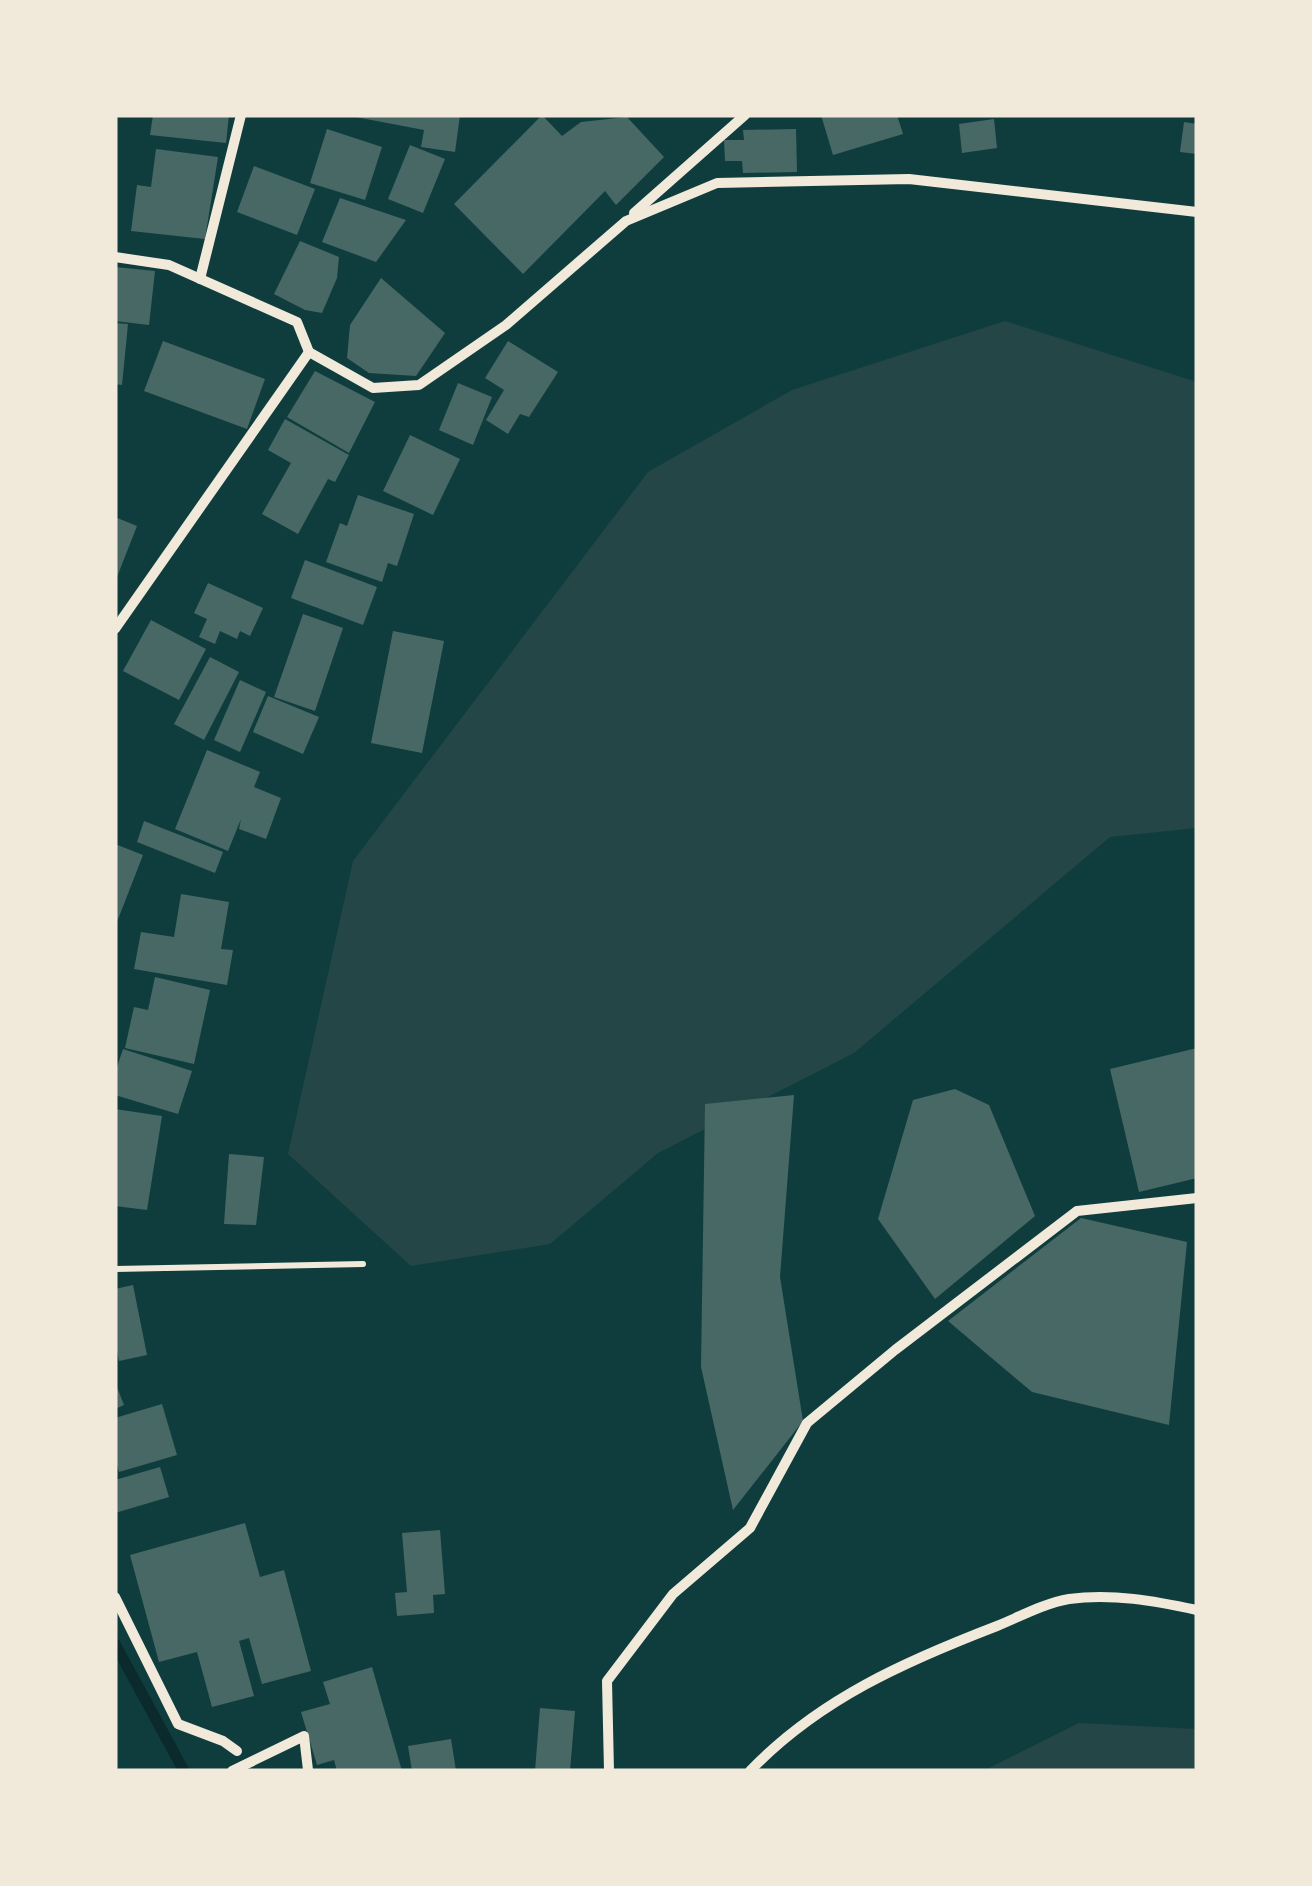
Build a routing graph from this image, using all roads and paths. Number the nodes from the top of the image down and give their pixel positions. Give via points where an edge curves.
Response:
1 (241, 115) edge
2 (745, 115) edge
3 (1197, 212) edge
4 (626, 220) junction
5 (115, 257) edge
6 (200, 279) junction
7 (309, 352) junction
8 (115, 628) edge
9 (1197, 1198) edge
10 (363, 1264) dead end
11 (115, 1269) edge
12 (115, 1596) edge
13 (1197, 1610) edge
14 (238, 1751) dead end
15 (232, 1771) edge
16 (308, 1771) edge
17 (609, 1771) edge
18 (750, 1771) edge

1 - 6 street
2 - 4 street
3 - 4 street via 890,179 718,183
4 - 7 street via 506,325 419,385 372,388
5 - 6 street via 169,265
6 - 7 street via 297,322
7 - 8 street
9 - 17 street via 1076,1211 807,1423 750,1528 672,1594 607,1681
10 - 11 path
12 - 14 street via 178,1724
13 - 18 street via 1144,1598 1066,1600 915,1658 846,1693
15 - 16 street via 304,1736

